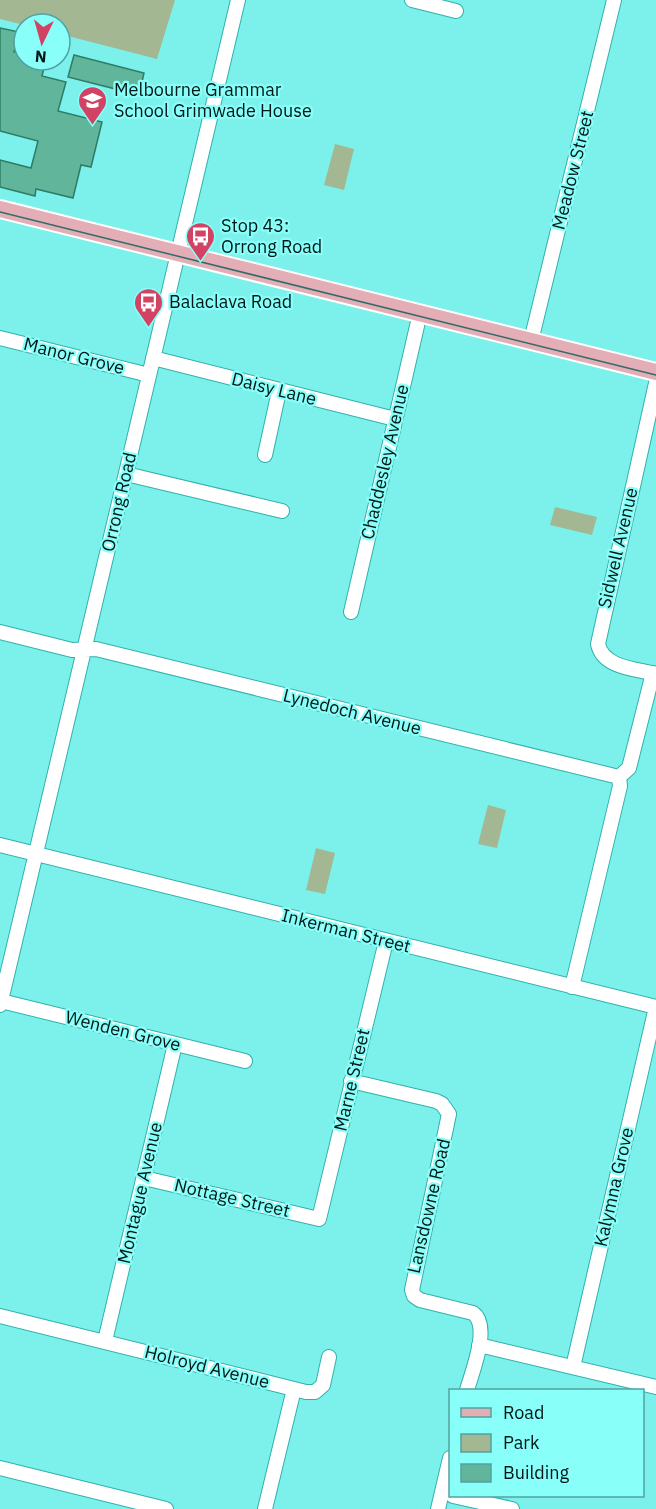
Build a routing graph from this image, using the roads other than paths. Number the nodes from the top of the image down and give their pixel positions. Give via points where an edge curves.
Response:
1 (238, 0) edge
2 (412, 0) edge
3 (614, 0) edge
4 (456, 11) dead end
5 (0, 209) edge
6 (178, 253) junction
7 (420, 314) junction
8 (0, 338) edge
9 (531, 341) junction
10 (153, 358) junction
11 (656, 372) edge
12 (149, 375) junction
13 (656, 383) edge
14 (279, 391) junction
15 (395, 419) junction
16 (265, 455) dead end
17 (126, 474) junction
18 (282, 511) dead end
19 (351, 612) dead end
20 (0, 632) edge
21 (84, 650) junction
22 (655, 674) edge
23 (619, 777) junction
24 (0, 845) edge
25 (36, 855) junction
26 (386, 941) junction
27 (572, 987) junction
28 (1, 1003) edge
29 (656, 1007) edge
30 (175, 1044) junction
31 (245, 1061) dead end
32 (351, 1081) junction
33 (144, 1178) junction
34 (319, 1219) joint
35 (0, 1316) edge
36 (105, 1341) junction
37 (479, 1345) junction
38 (329, 1357) dead end
39 (573, 1367) junction
40 (656, 1388) edge
41 (294, 1389) junction
42 (467, 1389) edge
43 (0, 1468) edge
44 (449, 1476) edge
45 (448, 1494) edge
46 (461, 1497) edge
47 (166, 1509) edge
48 (265, 1509) edge
49 (438, 1509) edge
50 (512, 1509) edge

1 - 6 street, Orrong Road
2 - 4 street
3 - 9 street, Meadow Street
5 - 6 main road
6 - 7 main road
6 - 10 street, Orrong Road
7 - 9 main road
7 - 15 street, Chaddesley Avenue
8 - 12 street, Manor Grove
9 - 11 main road
10 - 12 street, Orrong Road
10 - 14 street, Daisy Lane
12 - 17 street, Orrong Road
13 - 22 street, Sidwell Avenue via 598,644 609,661
14 - 15 street, Daisy Lane
14 - 16 street
15 - 19 street, Chaddesley Avenue
17 - 18 street
17 - 21 street, Orrong Road
20 - 21 street, Lynedoch Avenue
21 - 23 street, Lynedoch Avenue via 96,649
21 - 25 street, Orrong Road
22 - 23 street via 629,768
23 - 27 street
24 - 25 street, Inkerman Street
25 - 26 street, Inkerman Street
25 - 28 street, Orrong Road
26 - 27 street, Inkerman Street
26 - 32 street, Marne Street
27 - 29 street, Inkerman Street
28 - 30 street, Wenden Grove
29 - 39 street, Kalymna Grove
30 - 31 street, Wenden Grove
30 - 33 street, Montague Avenue
32 - 34 street, Marne Street
32 - 37 street, Lansdowne Road via 436,1101 447,1110 449,1120 412,1293 420,1300 476,1315 482,1329
33 - 34 street, Nottage Street
33 - 36 street, Montague Avenue
35 - 36 street, Holroyd Avenue
36 - 41 street, Holroyd Avenue
37 - 39 street
37 - 42 street, Lansdowne Road
38 - 41 street via 320,1389
39 - 40 street
41 - 48 street, Holroyd Avenue
43 - 47 street
44 - 45 street
45 - 49 street
46 - 50 street

